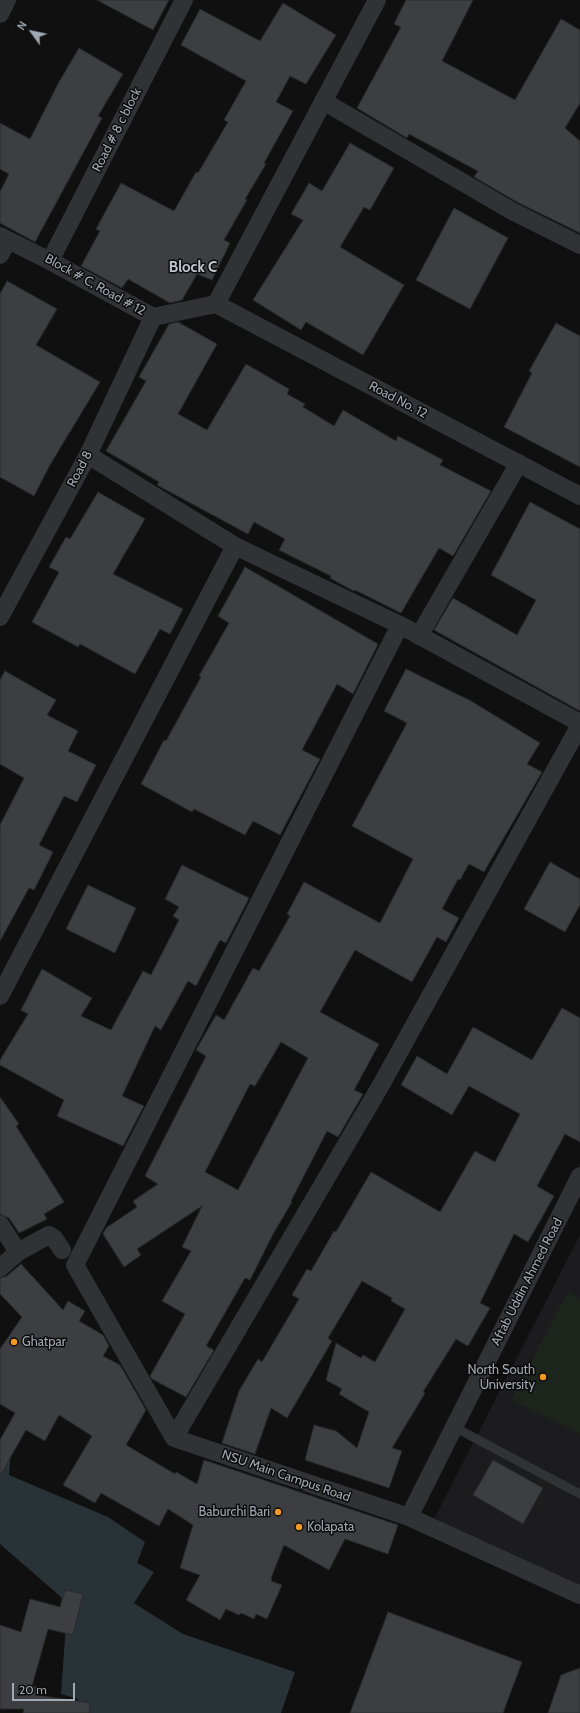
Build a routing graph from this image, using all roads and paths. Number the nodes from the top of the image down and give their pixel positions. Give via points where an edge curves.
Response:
1 (7, 0) edge
2 (184, 0) edge
3 (377, 0) edge
4 (0, 14) edge
5 (323, 101) junction
6 (3, 244) edge
7 (580, 245) edge
8 (50, 261) junction
9 (216, 304) junction
10 (153, 317) junction
11 (88, 455) junction
12 (519, 463) junction
13 (579, 494) edge
14 (235, 546) junction
15 (0, 617) edge
16 (400, 625) junction
17 (419, 636) junction
18 (580, 724) edge
19 (0, 996) edge
20 (580, 1176) edge
21 (0, 1224) edge
22 (62, 1250) dead end
23 (18, 1252) junction
24 (0, 1268) edge
25 (454, 1427) junction
26 (174, 1438) junction
27 (580, 1494) edge
28 (408, 1517) junction
29 (580, 1595) edge

1 - 4 street
2 - 8 street, Road # 8 c block
3 - 5 street
5 - 7 street via 512,211
5 - 9 street
6 - 8 street, Block # C, Road # 12
8 - 10 street, Block # C, Road # 12
9 - 10 street, Block # C, Road # 12
9 - 12 street, Road No. 12
10 - 11 street, Road 8
11 - 14 street
11 - 15 street, Road 8
12 - 13 street, Road No. 12
12 - 17 street
14 - 16 street
14 - 19 street
16 - 17 street
16 - 26 street via 75,1265
17 - 18 street
18 - 26 street via 381,1084
20 - 25 street, Aftab Uddin Ahmed Road
21 - 23 street
22 - 23 street via 49,1235
23 - 24 street
25 - 27 lane
25 - 28 street, Aftab Uddin Ahmed Road
26 - 28 street, NSU Main Campus Road
28 - 29 street, NSU Main Campus Road

